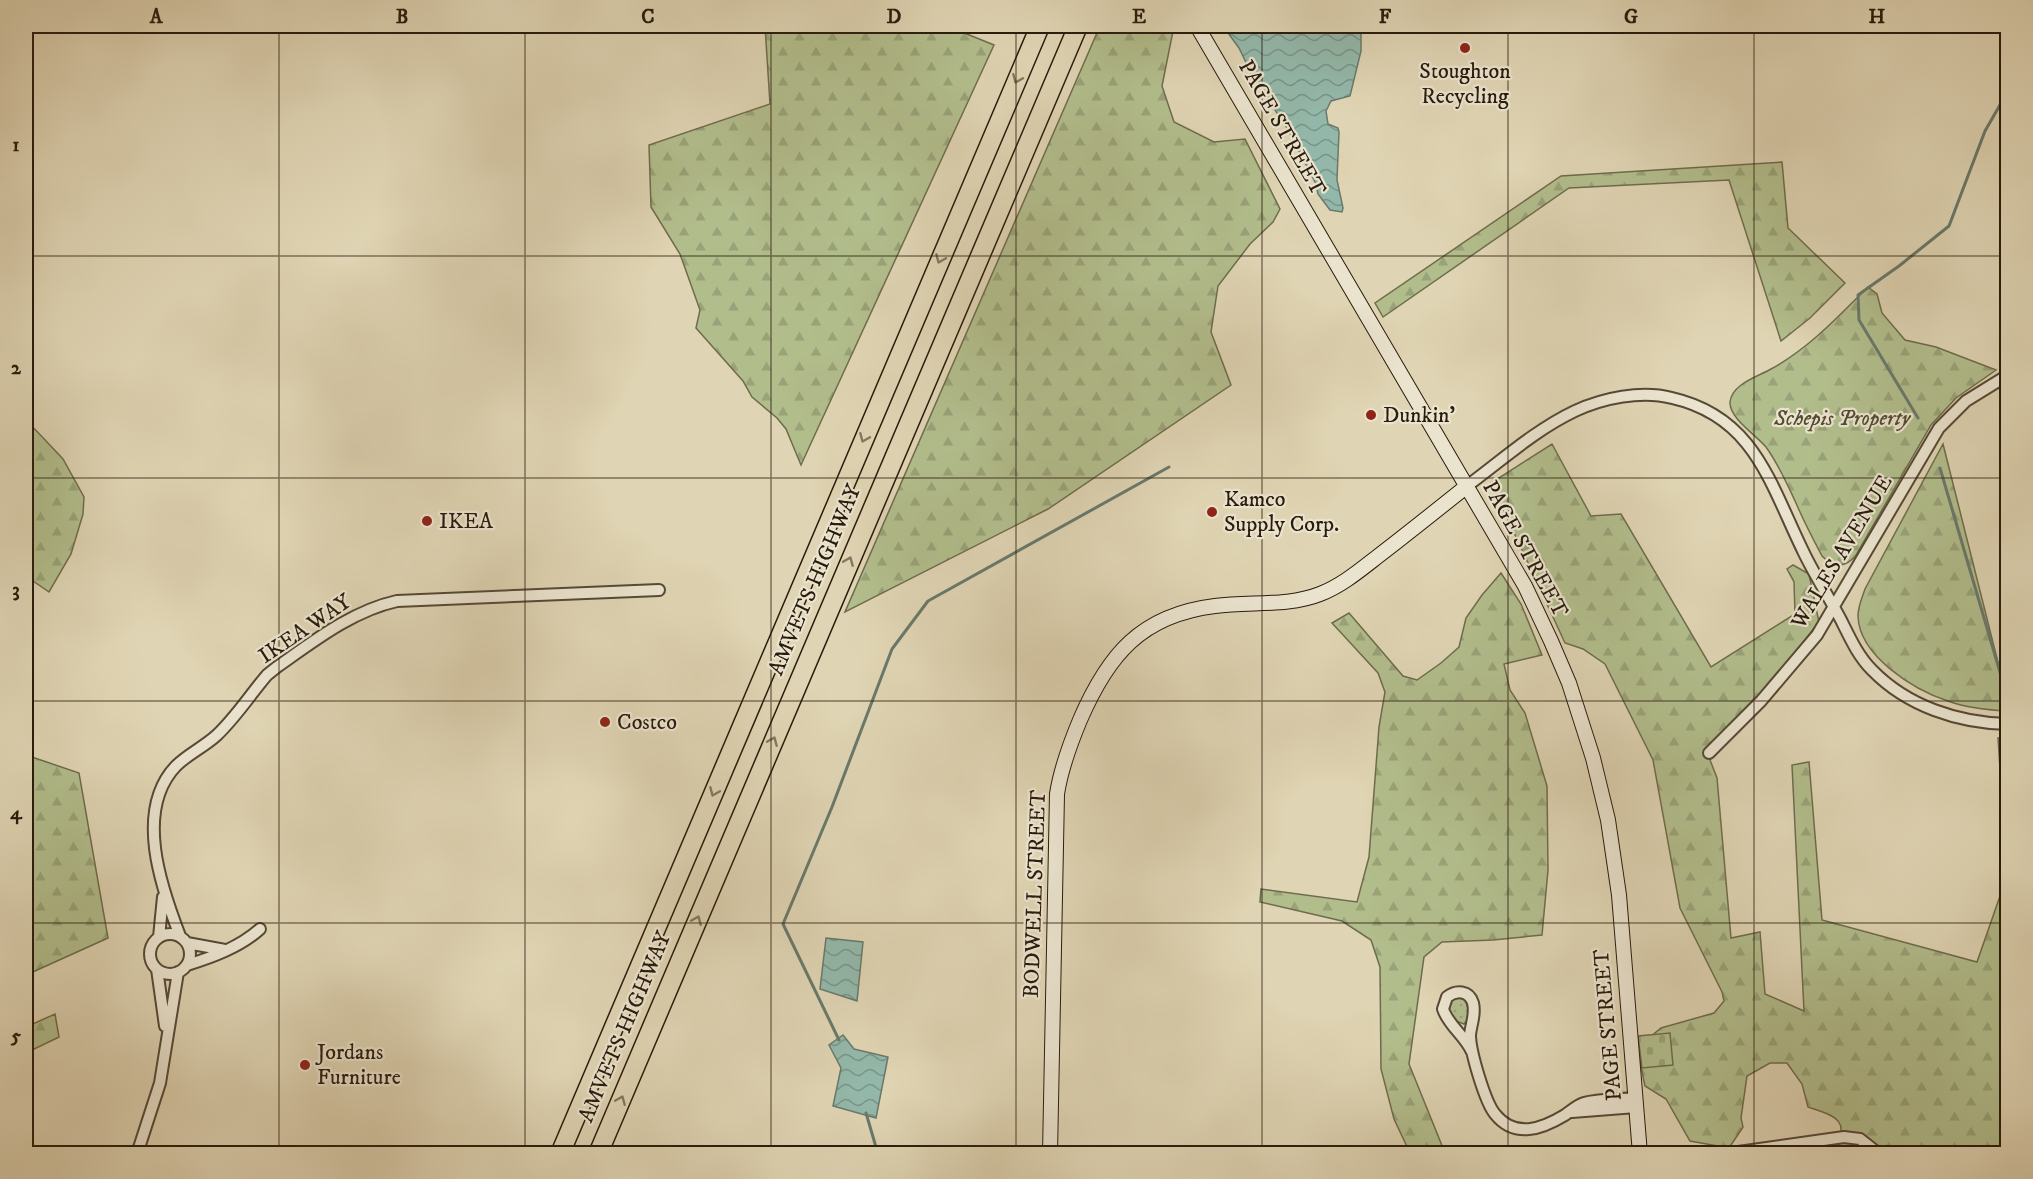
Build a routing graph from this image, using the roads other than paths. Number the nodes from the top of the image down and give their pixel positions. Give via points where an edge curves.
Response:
1 (1040, 26) edge
2 (1078, 26) edge
3 (1197, 26) edge
4 (2007, 375) edge
5 (1467, 486) junction
6 (659, 590) dead end
7 (1834, 608) junction
8 (2007, 724) edge
9 (1709, 753) dead end
10 (164, 894) junction
11 (260, 929) dead end
12 (159, 937) junction
13 (183, 939) junction
14 (225, 950) junction
15 (182, 968) junction
16 (157, 969) junction
17 (1473, 1021) junction
18 (1452, 1024) junction
19 (167, 1035) junction
20 (1472, 1052) junction
21 (1636, 1103) junction
22 (137, 1154) edge
23 (560, 1154) edge
24 (598, 1154) edge
25 (1050, 1154) edge
26 (1640, 1154) edge
27 (1724, 1154) edge
28 (1879, 1154) edge

1 -> 23 highway, AMVETS HIGHWAY
24 -> 2 highway, AMVETS HIGHWAY
3 - 5 main road, PAGE STREET
4 - 7 street, WALES AVENUE via 1973,396 1940,428
5 - 7 street via 1538,433 1577,410 1636,395 1683,400 1722,419 1754,452
5 - 21 main road, PAGE STREET via 1543,622 1569,683 1593,758 1617,876
5 - 25 main road, BODWELL STREET via 1331,590 1299,600 1217,606 1175,615 1137,637 1105,670 1067,751 1057,794
6 - 10 street, IKEA WAY via 407,600 375,607 339,625 267,675 226,726 186,757 169,776 158,797 154,818
7 - 8 street via 1862,658 1898,692 1947,714 1979,723
7 - 9 street, WALES AVENUE via 1804,653
10 - 12 street, IKEA WAY
10 - 13 street, IKEA WAY
11 - 14 street
12 - 13 street via 171,934
12 - 16 street via 150,953
13 - 14 street
13 - 15 street via 190,954
14 - 15 street
15 - 16 street via 165,973
15 - 19 street
16 - 19 street
17 - 18 street via 1463,1029
17 - 18 street via 1471,998 1455,992 1443,1005
17 - 20 street
18 - 20 street
19 - 22 street via 160,1083
20 - 21 street via 1489,1106 1507,1125 1539,1129 1587,1102
21 - 26 main road, PAGE STREET
27 - 28 street via 1844,1137 1860,1139

